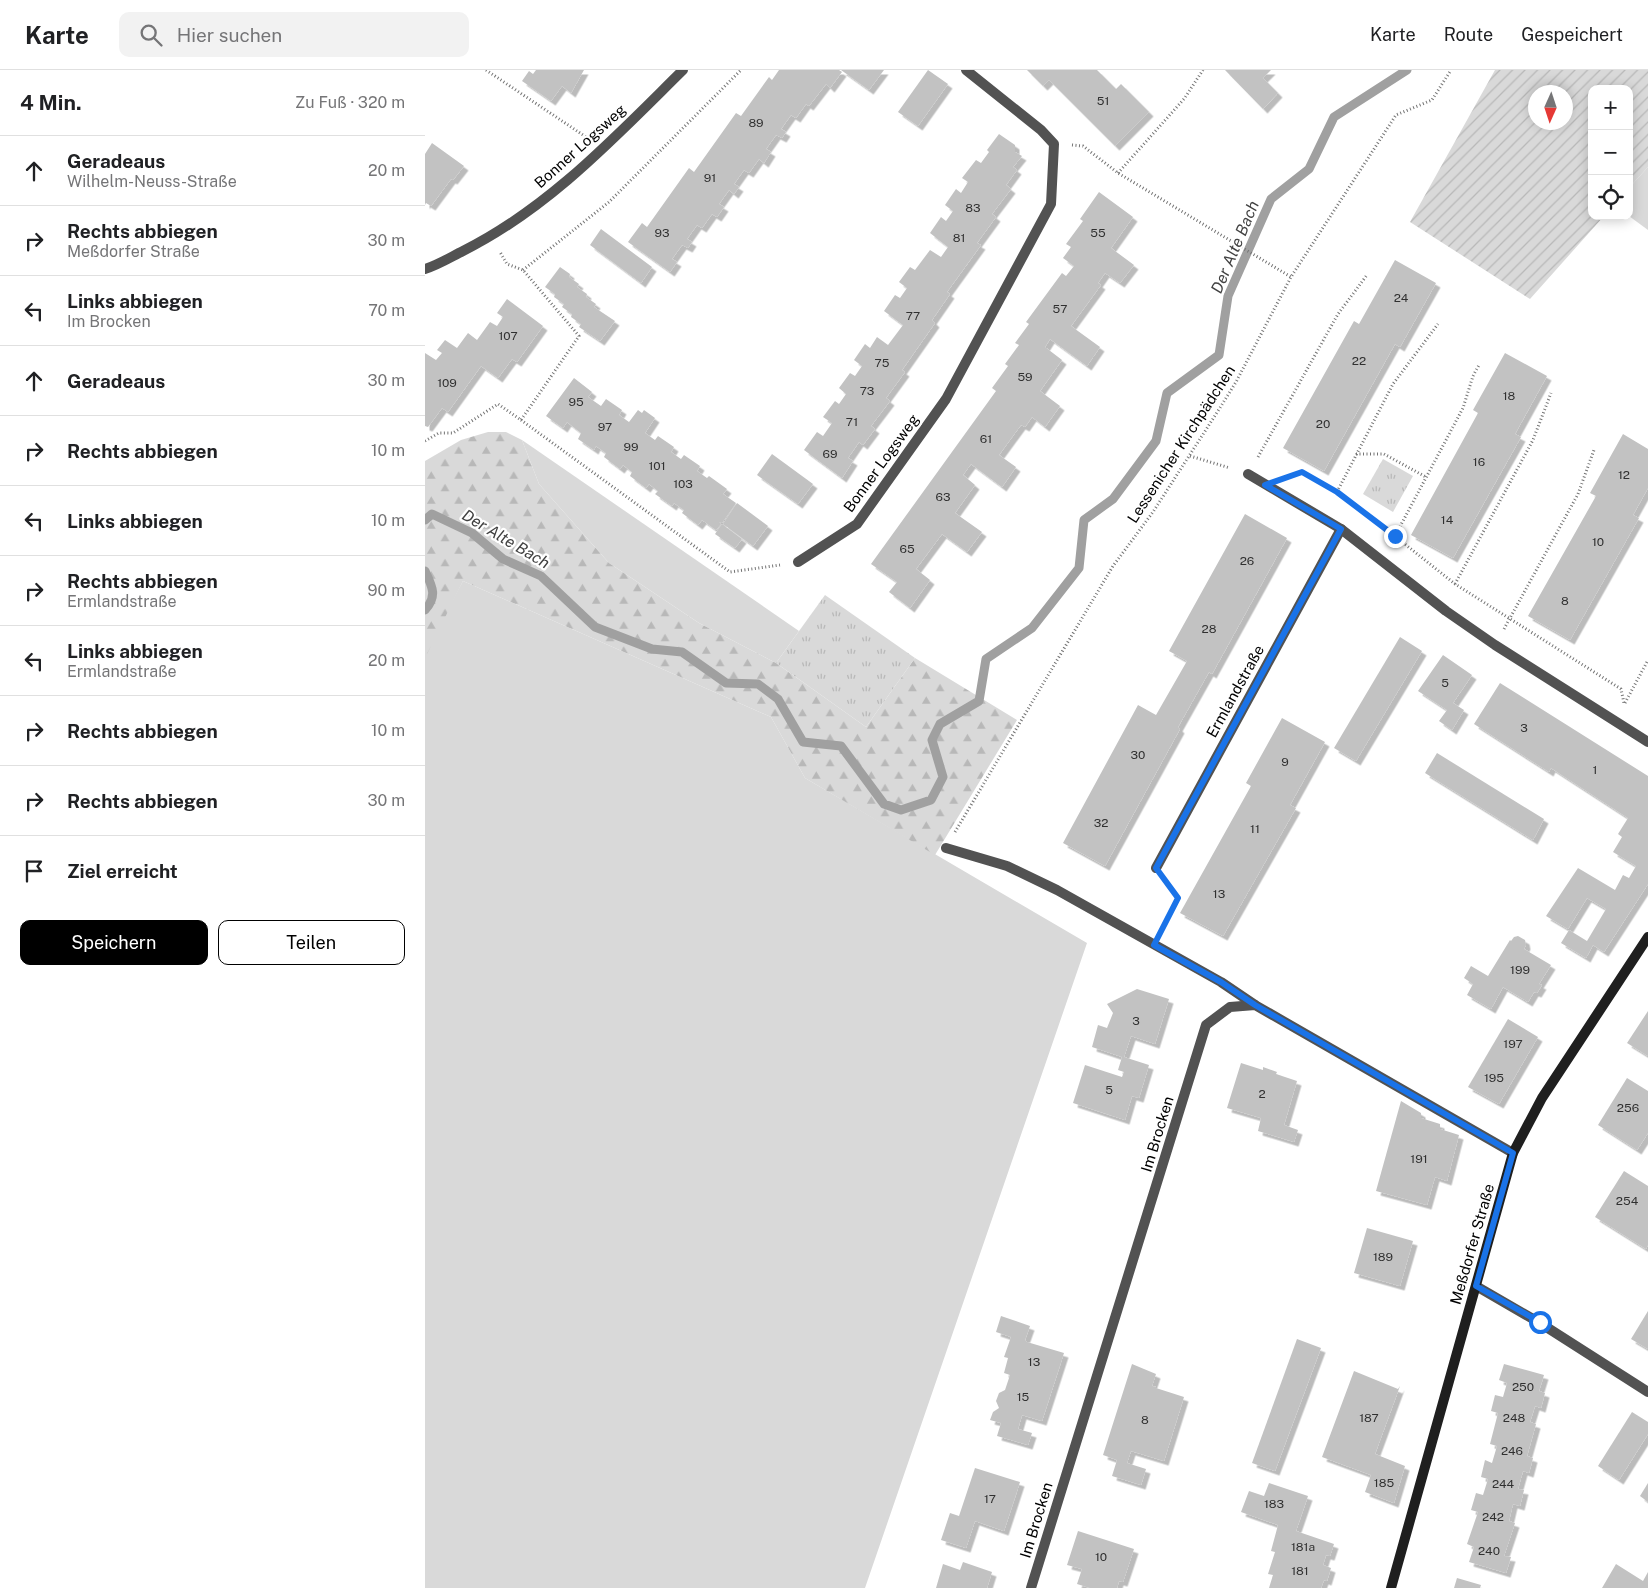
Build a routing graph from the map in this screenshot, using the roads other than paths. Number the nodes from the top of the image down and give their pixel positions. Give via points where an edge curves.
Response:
1 (683, 70) edge
2 (966, 70) edge
3 (425, 269) edge
4 (1248, 474) road end
5 (1341, 529) junction
6 (798, 562) road end
7 (1648, 742) edge
8 (945, 848) road end
9 (1156, 868) road end
10 (1648, 937) edge
11 (1255, 1005) junction
12 (1513, 1153) junction
13 (1476, 1286) junction
14 (1648, 1392) edge
15 (1031, 1588) edge
16 (1391, 1588) edge

1 - 3 street, Bonner Logsweg via 603,149 539,204 491,237
2 - 6 street, Bonner Logsweg via 1054,144 1051,204 946,399 857,524
4 - 5 street
5 - 7 street via 1495,645
5 - 9 street, Ermlandstraße
8 - 11 street via 1007,866 1057,890 1221,982
10 - 12 street, Meßdorfer Straße via 1542,1098
11 - 12 street
11 - 15 street, Im Brocken via 1230,1007 1206,1025
12 - 13 street, Meßdorfer Straße
13 - 14 street via 1540,1322
13 - 16 street, Meßdorfer Straße

